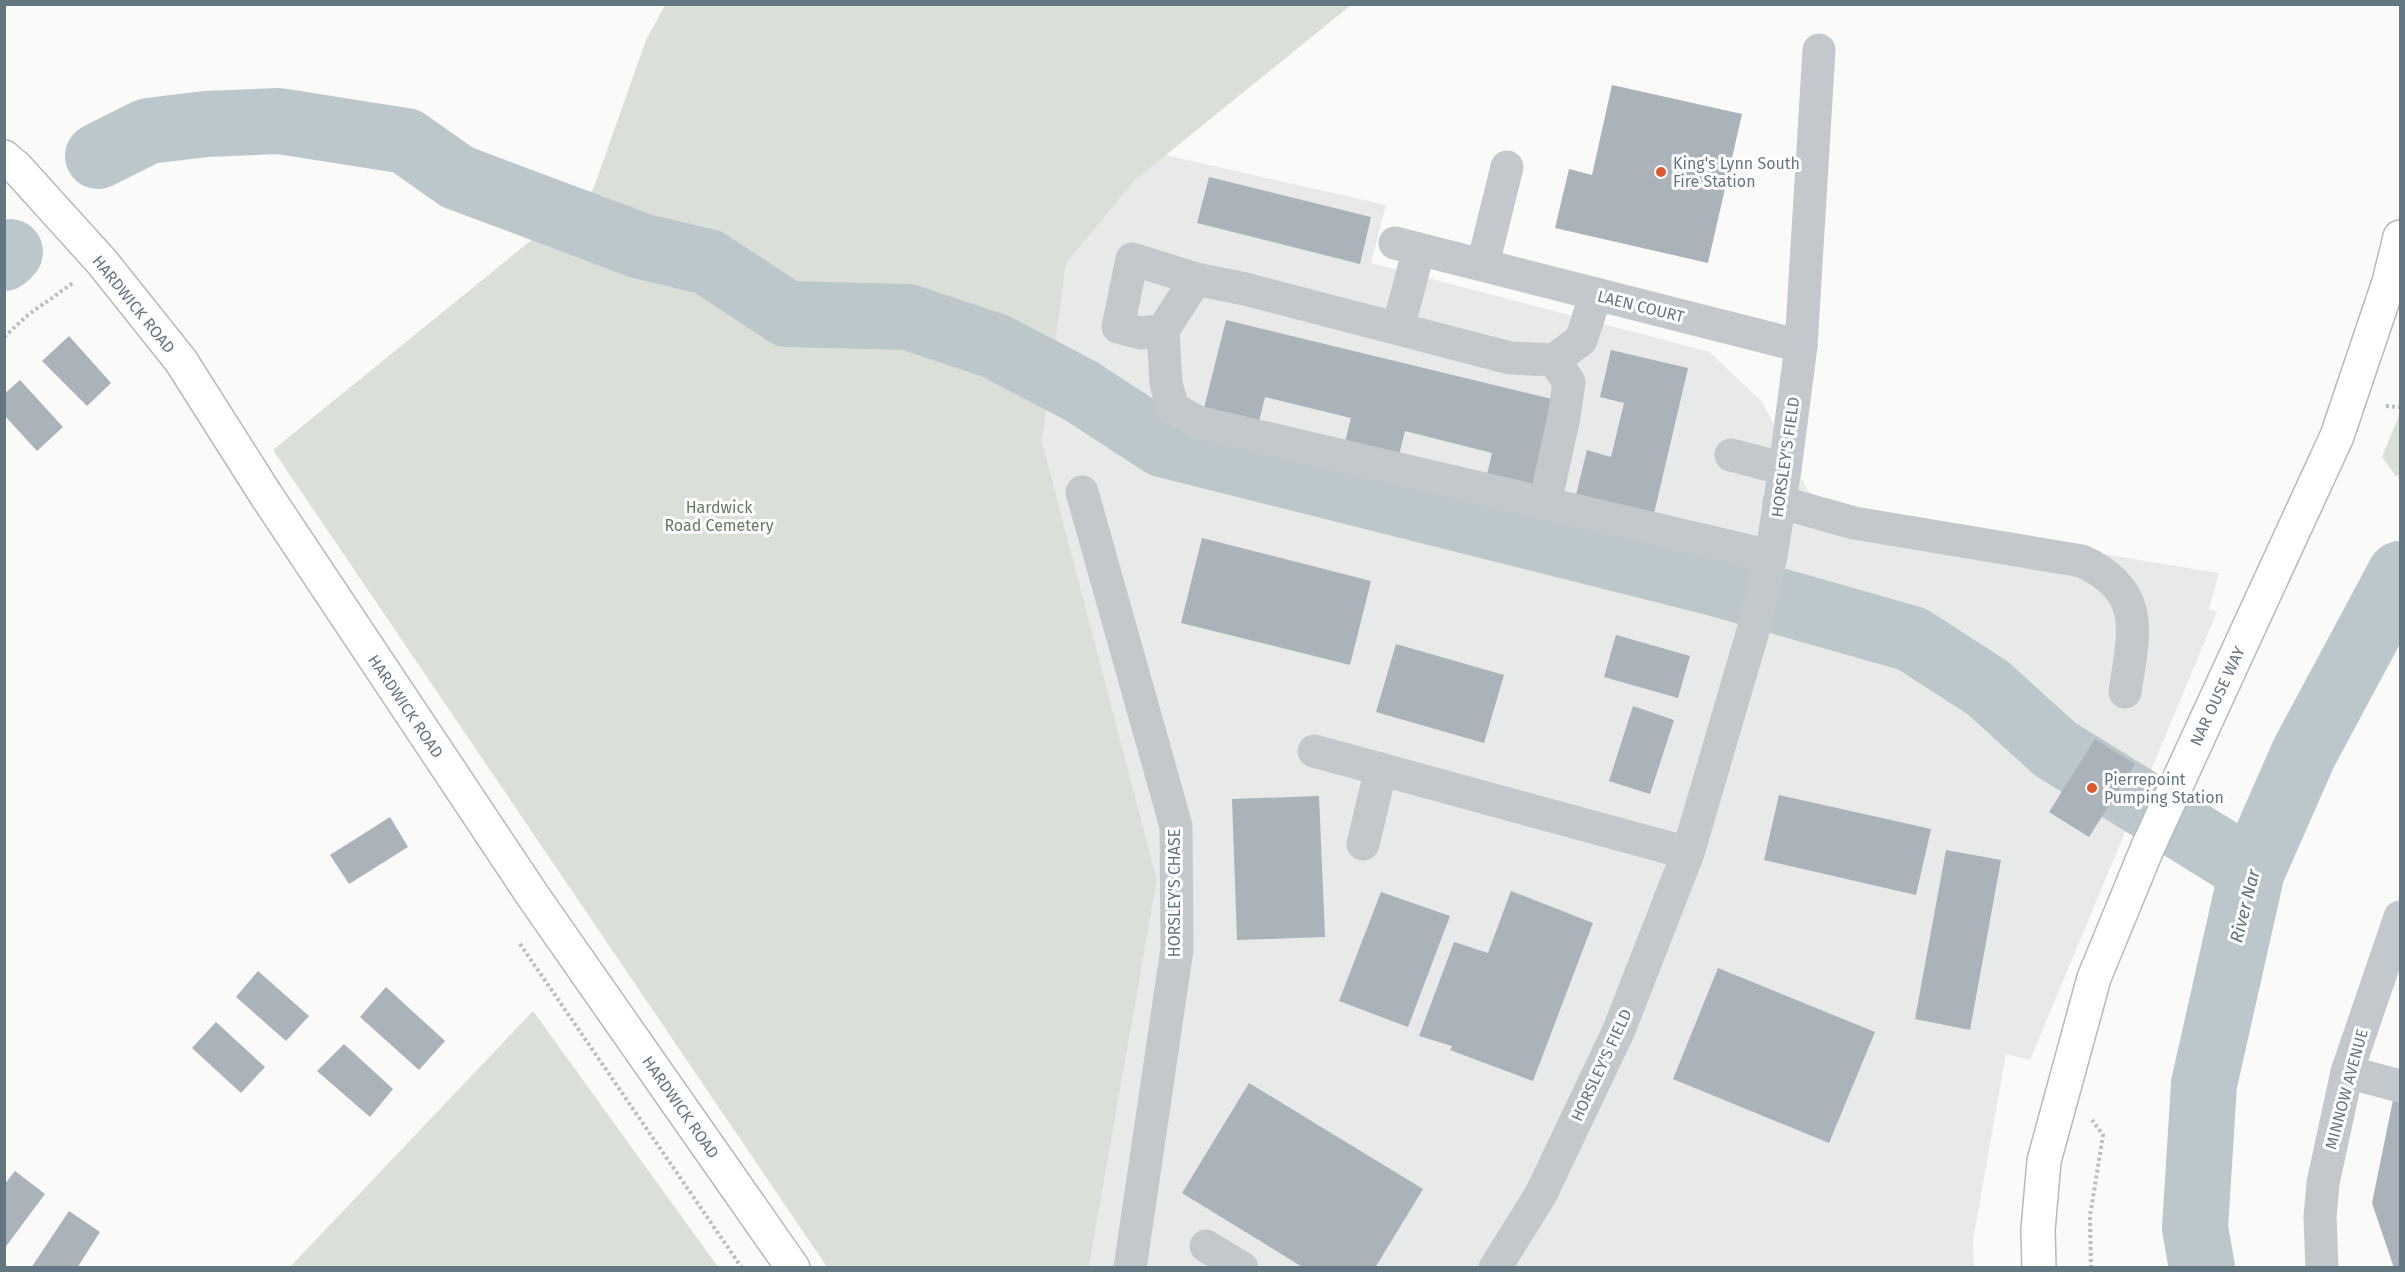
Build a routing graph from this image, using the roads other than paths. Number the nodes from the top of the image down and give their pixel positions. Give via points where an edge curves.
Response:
1 (1819, 50) dead end
2 (4, 157) edge
3 (1507, 167) dead end
4 (2400, 237) edge
5 (1483, 264) junction
6 (1196, 279) junction
7 (1596, 294) junction
8 (1398, 328) junction
9 (1163, 330) junction
10 (1801, 346) junction
11 (1554, 360) junction
12 (1731, 455) dead end
13 (1785, 469) junction
14 (1082, 492) dead end
15 (1779, 502) junction
16 (1545, 503) junction
17 (1769, 564) junction
18 (2125, 692) dead end
19 (1314, 751) dead end
20 (1381, 770) junction
21 (1363, 844) dead end
22 (1688, 853) junction
23 (2400, 917) edge
24 (2347, 1072) junction
25 (2400, 1086) edge
26 (1206, 1246) dead end
27 (793, 1268) edge
28 (1130, 1268) edge
29 (1242, 1268) edge
30 (1495, 1268) edge
31 (2039, 1268) edge
32 (2322, 1268) edge

1 - 10 street, HORSLEY'S FIELD
2 - 27 main road, HARDWICK ROAD via 102,262 181,361 272,505 526,886
3 - 5 street
4 - 31 main road, NAR OUSE WAY via 2389,282 2337,436 2147,849 2094,978 2044,1161
5 - 7 street, LAEN COURT
5 - 8 street, LAEN COURT via 1407,246
6 - 8 street
6 - 9 street
6 - 9 street via 1132,259 1118,327 1141,333
7 - 10 street, LAEN COURT
7 - 11 street via 1581,340
8 - 11 street via 1510,358
9 - 16 street via 1166,384 1173,408 1197,422
10 - 13 street, HORSLEY'S FIELD
11 - 16 street via 1569,382
12 - 13 street
13 - 15 street, HORSLEY'S FIELD
14 - 28 street, HORSLEY'S CHASE via 1176,826 1177,949
15 - 17 street, HORSLEY'S FIELD
15 - 18 street via 1854,523 2082,561 2103,571 2130,606 2134,624
16 - 17 street
17 - 22 street, HORSLEY'S FIELD
19 - 20 street
20 - 21 street
20 - 22 street
22 - 30 street, HORSLEY'S FIELD via 1619,1030 1541,1194
23 - 24 street, MINNOW AVENUE
24 - 25 street
24 - 32 street, MINNOW AVENUE via 2323,1183
26 - 29 street

